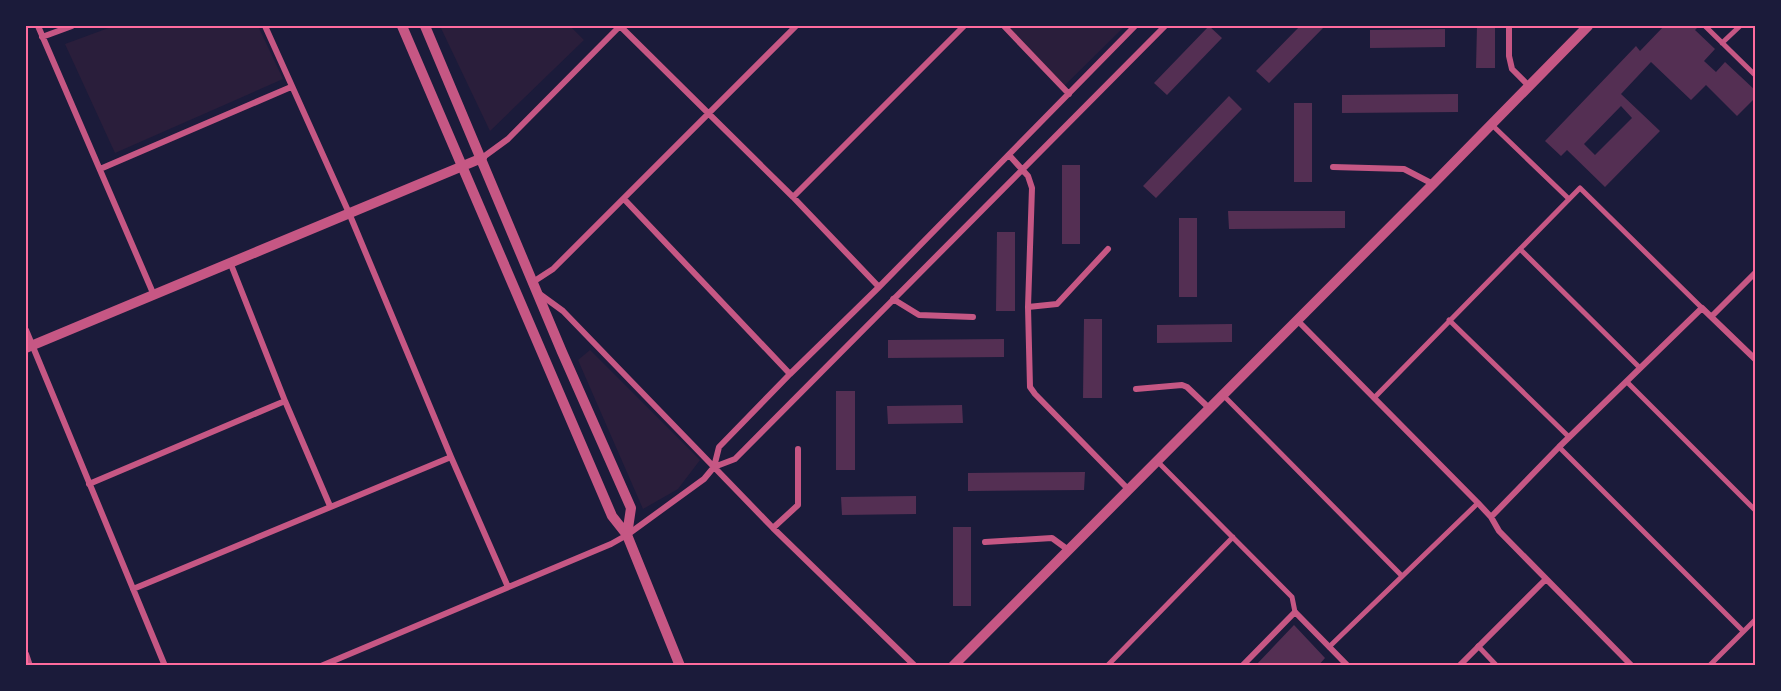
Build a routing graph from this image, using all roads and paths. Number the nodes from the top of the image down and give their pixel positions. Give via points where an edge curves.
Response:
1 (38, 26) edge
2 (72, 26) edge
3 (265, 26) edge
4 (402, 26) edge
5 (425, 26) edge
6 (620, 26) edge
7 (796, 26) edge
8 (964, 26) edge
9 (1004, 26) edge
10 (1135, 26) edge
11 (1165, 26) edge
12 (1509, 26) edge
13 (1588, 26) edge
14 (1705, 26) edge
15 (1740, 26) edge
16 (42, 37) junction
17 (1722, 43) junction
18 (1755, 76) edge
19 (1529, 86) junction
20 (291, 87) junction
21 (1069, 94) junction
22 (709, 114) junction
23 (1491, 124) junction
24 (1010, 155) junction
25 (482, 158) junction
26 (463, 165) junction
27 (1334, 167) dead end
28 (100, 169) junction
29 (1022, 169) junction
30 (1433, 184) junction
31 (793, 197) junction
32 (624, 199) junction
33 (1569, 199) junction
34 (349, 213) junction
35 (1108, 249) dead end
36 (1520, 249) junction
37 (230, 262) junction
38 (1755, 272) edge
39 (535, 287) junction
40 (879, 287) junction
41 (153, 293) junction
42 (893, 299) junction
43 (1028, 307) junction
44 (1702, 308) junction
45 (973, 317) dead end
46 (1711, 317) junction
47 (1297, 320) junction
48 (1449, 320) junction
49 (26, 330) edge
50 (29, 346) edge
51 (1755, 360) edge
52 (1641, 368) junction
53 (790, 374) junction
54 (1627, 382) junction
55 (1136, 389) dead end
56 (1223, 395) junction
57 (1374, 398) junction
58 (285, 400) junction
59 (1209, 408) junction
60 (1569, 437) junction
61 (1559, 447) junction
62 (798, 449) dead end
63 (451, 457) junction
64 (1157, 461) junction
65 (714, 467) junction
66 (89, 484) junction
67 (1128, 489) junction
68 (1478, 503) junction
69 (330, 506) junction
70 (1755, 511) edge
71 (1491, 517) junction
72 (773, 528) junction
73 (627, 535) junction
74 (1233, 537) junction
75 (985, 542) dead end
76 (1067, 549) junction
77 (1402, 576) junction
78 (1546, 579) junction
79 (508, 587) junction
80 (133, 589) junction
81 (1295, 612) junction
82 (1755, 619) edge
83 (1743, 631) junction
84 (1478, 646) junction
85 (1329, 647) junction
86 (26, 654) edge
87 (337, 662) edge
88 (30, 666) edge
89 (165, 666) edge
90 (321, 666) edge
91 (680, 666) edge
92 (915, 666) edge
93 (953, 666) edge
94 (1107, 666) edge
95 (1242, 666) edge
96 (1348, 666) edge
97 (1459, 666) edge
98 (1497, 666) edge
99 (1632, 666) edge
100 (1709, 666) edge

1 - 16 street
2 - 16 street
3 - 20 street
4 - 26 street
5 - 25 street
6 - 22 street
6 - 25 street via 508,139
7 - 22 street
8 - 31 street
9 - 21 street
10 - 21 street
11 - 29 street
12 - 19 street via 1512,69
13 - 19 street
14 - 17 street
15 - 17 street
16 - 28 street
17 - 18 street
19 - 23 street
20 - 28 street
20 - 34 street
21 - 24 street
22 - 31 street
22 - 32 street
23 - 30 street
23 - 33 street
24 - 29 street
24 - 40 street
25 - 26 street
25 - 39 street
26 - 34 street
26 - 73 street via 612,516
27 - 30 street via 1404,169
28 - 41 street
29 - 42 street
29 - 43 street via 1032,188
30 - 47 street
31 - 40 street
32 - 39 street
32 - 53 street
33 - 36 street
33 - 44 street via 1580,188
34 - 37 street
34 - 63 street
35 - 43 street via 1057,304
36 - 48 street
36 - 52 street
37 - 41 street
37 - 58 street
38 - 46 street
39 - 65 street
39 - 73 street via 631,508
40 - 53 street
41 - 50 street
42 - 45 street via 919,315
42 - 65 street via 735,459
43 - 67 street via 1030,387
44 - 46 street
44 - 52 street
46 - 51 street
47 - 56 street
47 - 57 street
48 - 57 street
48 - 60 street
49 - 50 street
50 - 66 street
52 - 54 street
53 - 65 street via 719,447
54 - 60 street
54 - 70 street
55 - 59 street via 1182,385
56 - 59 street
56 - 77 street
57 - 68 street
58 - 66 street
58 - 69 street
59 - 64 street
60 - 61 street
61 - 71 street
61 - 83 street
62 - 72 street via 798,505
63 - 69 street
63 - 79 street
64 - 67 street
64 - 74 street
65 - 72 street
65 - 73 street via 695,486
66 - 80 street
67 - 76 street
68 - 71 street
68 - 77 street
69 - 80 street
71 - 78 street via 1499,531
72 - 92 street
73 - 79 street
73 - 91 street
74 - 81 street via 1292,597
74 - 94 street
75 - 76 street via 1052,538
76 - 93 street
77 - 85 street
78 - 84 street
78 - 99 street
79 - 87 street
80 - 89 street
81 - 85 street
81 - 95 street
82 - 83 street
83 - 100 street
84 - 97 street
84 - 98 street
85 - 96 street
86 - 88 street
87 - 90 street

